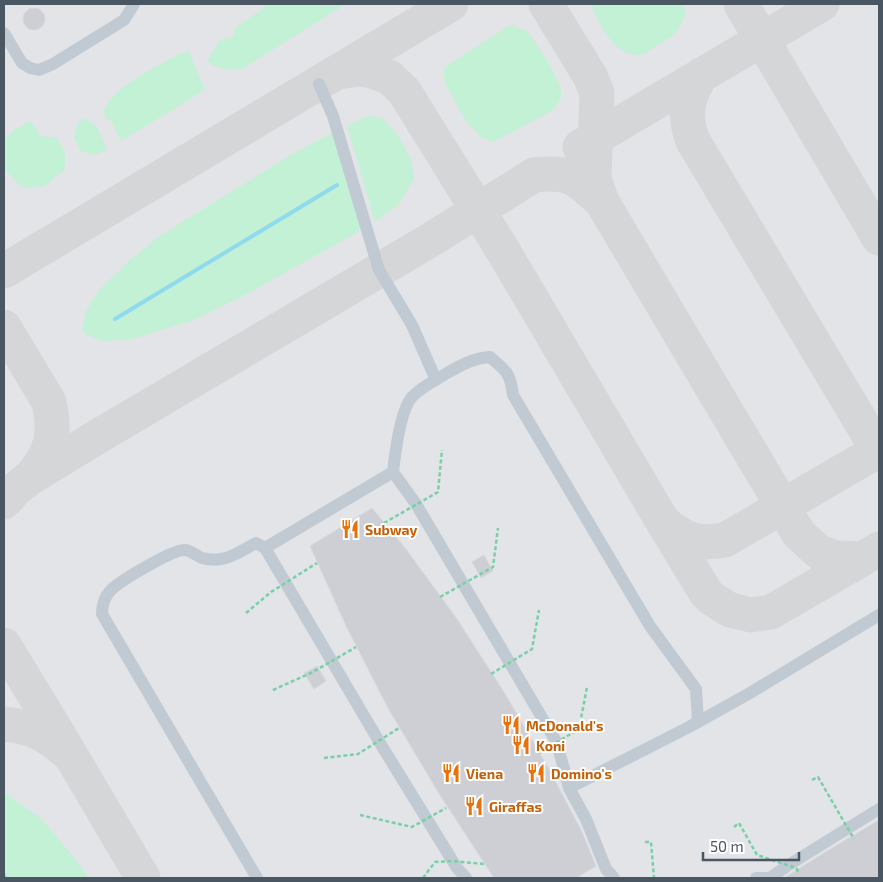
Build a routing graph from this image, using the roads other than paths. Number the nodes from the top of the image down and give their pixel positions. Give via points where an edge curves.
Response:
1 (134, 4) edge
2 (4, 34) edge
3 (319, 84) dead end
4 (436, 380) junction
5 (393, 472) junction
6 (266, 548) junction
7 (879, 614) edge
8 (698, 721) junction
9 (569, 788) junction
10 (879, 809) edge
11 (257, 878) edge
12 (466, 878) edge
13 (614, 878) edge
14 (756, 878) edge
15 (770, 878) edge

1 - 2 lane via 124,20 39,70 22,63
3 - 4 lane via 334,116 379,270 412,325
4 - 5 lane via 411,398 405,408
4 - 8 lane via 480,358 490,357 504,369 511,379 512,395 604,550 650,626 696,689
5 - 6 lane
5 - 9 lane via 416,504 557,742
6 - 11 lane via 256,543 216,561 184,550 169,554 111,590 103,601 102,614
6 - 12 lane via 379,741 452,861
7 - 8 lane
8 - 9 lane
9 - 13 lane via 606,868
10 - 15 lane
14 - 15 lane

